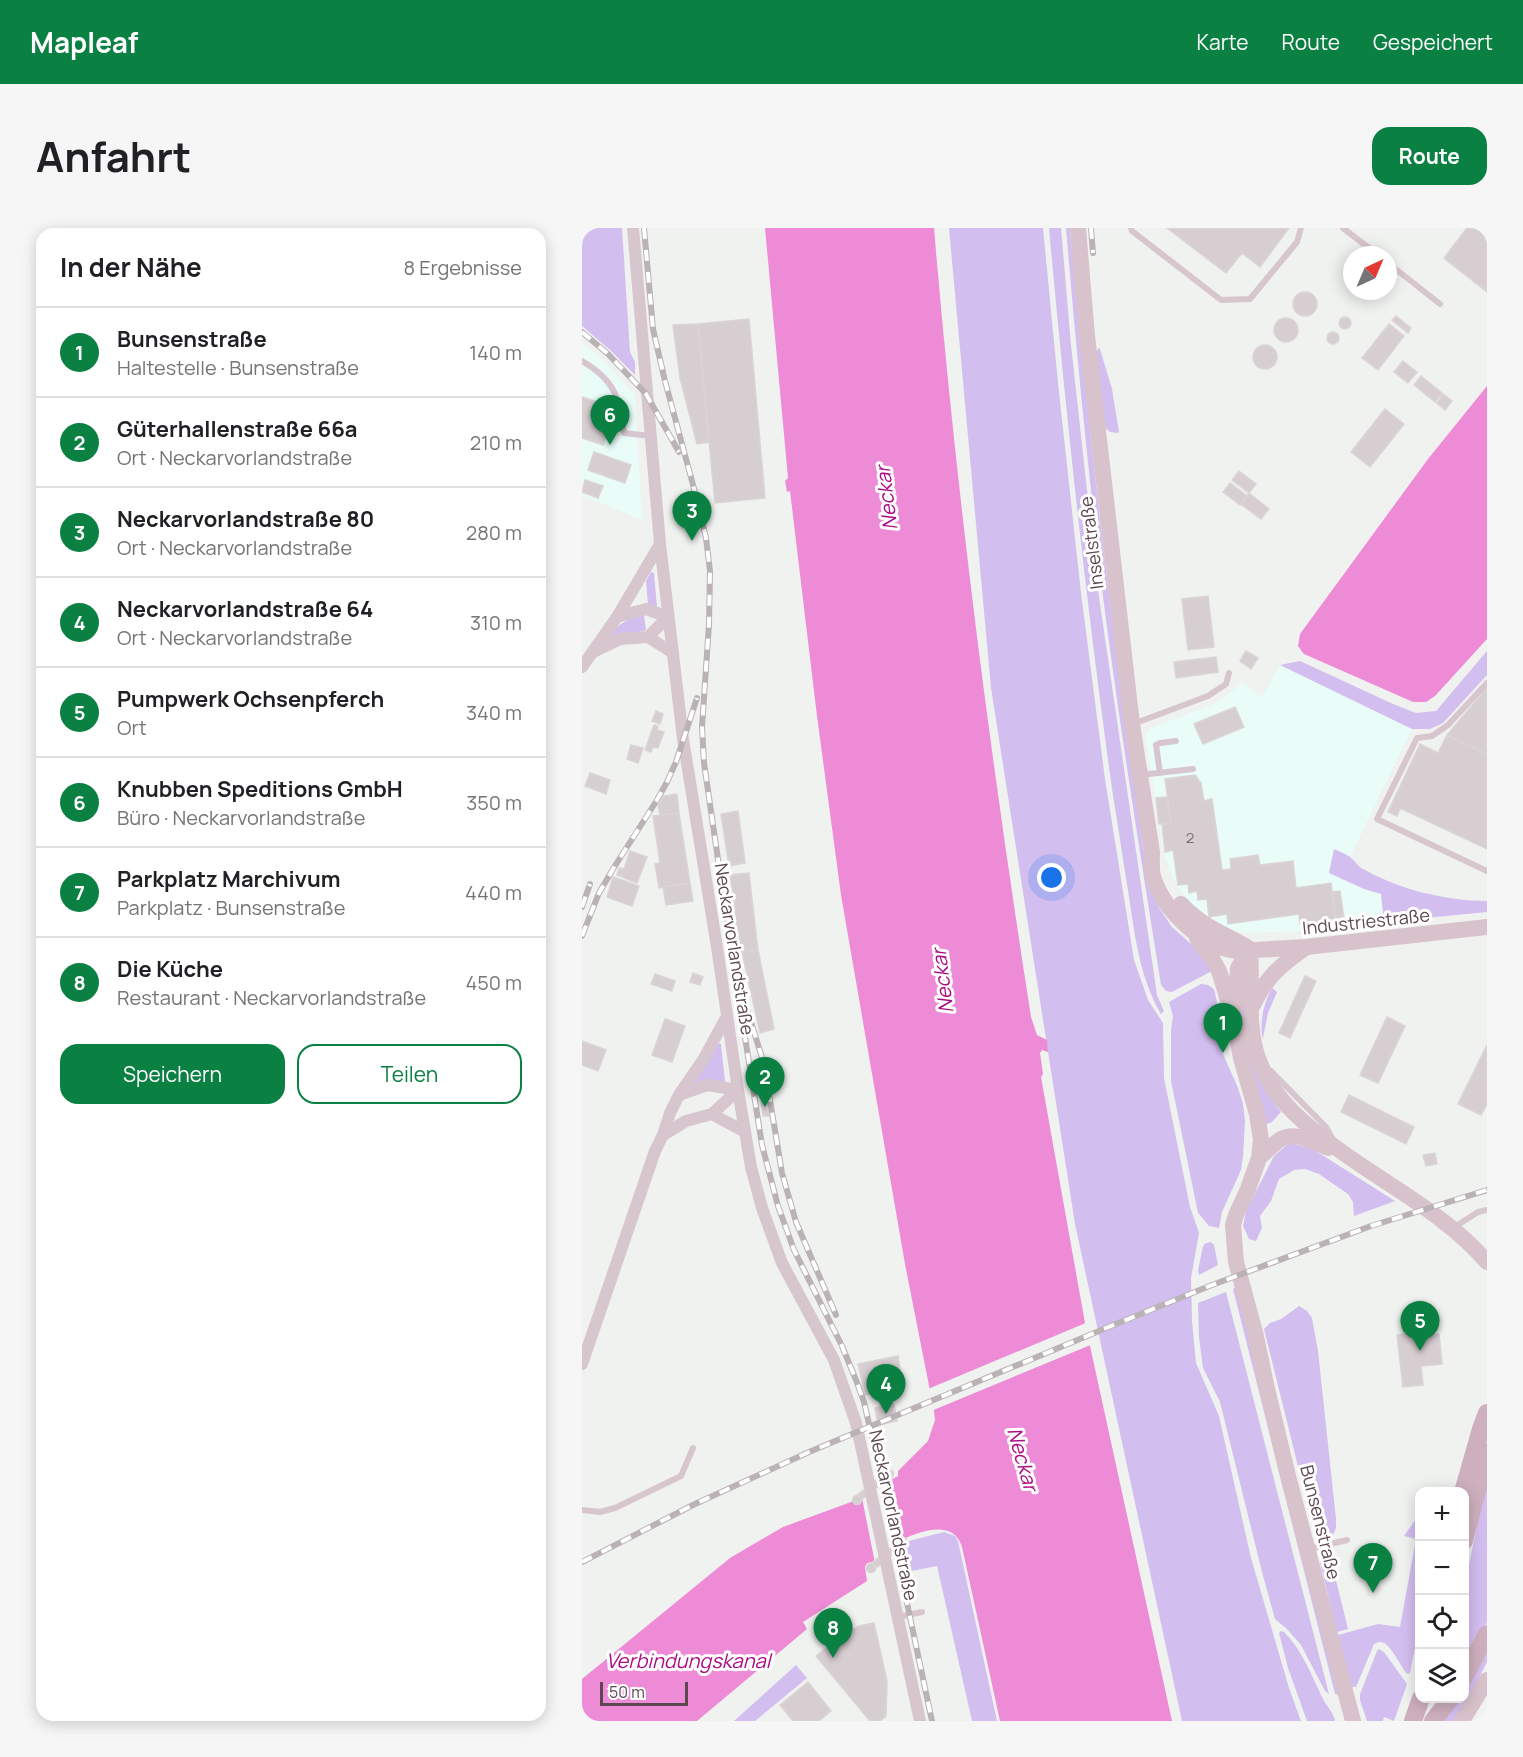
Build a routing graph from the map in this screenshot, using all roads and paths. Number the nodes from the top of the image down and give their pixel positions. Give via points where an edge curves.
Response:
1 (633, 228) edge
2 (1077, 228) edge
3 (1131, 228) edge
4 (1301, 228) edge
5 (1343, 228) edge
6 (1366, 246) edge
7 (1397, 270) edge
8 (1440, 303) dead end
9 (582, 361) edge
10 (651, 436) junction
11 (660, 544) junction
12 (617, 617) junction
13 (668, 618) junction
14 (648, 637) junction
15 (592, 653) junction
16 (673, 653) junction
17 (582, 667) edge
18 (1229, 672) dead end
19 (1487, 683) edge
20 (1132, 724) junction
21 (1176, 741) dead end
22 (1193, 770) dead end
23 (1160, 773) junction
24 (1140, 775) junction
25 (1152, 852) junction
26 (1487, 871) edge
27 (1487, 927) edge
28 (1193, 932) junction
29 (1306, 947) junction
30 (1250, 949) junction
31 (1252, 1007) junction
32 (727, 1016) junction
33 (1233, 1020) junction
34 (738, 1090) junction
35 (679, 1095) junction
36 (712, 1114) junction
37 (745, 1132) junction
38 (663, 1135) junction
39 (1342, 1152) junction
40 (1258, 1158) junction
41 (1487, 1210) edge
42 (1453, 1229) junction
43 (1487, 1262) edge
44 (582, 1364) edge
45 (1487, 1413) edge
46 (693, 1448) dead end
47 (1487, 1452) edge
48 (1464, 1487) edge
49 (582, 1510) edge
50 (1469, 1522) edge
51 (1347, 1540) dead end
52 (1309, 1549) junction
53 (922, 1612) dead end
54 (897, 1617) junction
55 (1487, 1634) edge
56 (1469, 1668) edge
57 (1487, 1680) edge
58 (1419, 1703) edge
59 (1432, 1703) edge
60 (1447, 1703) edge
61 (1466, 1715) edge
62 (920, 1721) edge
63 (1353, 1721) edge
64 (1413, 1721) edge
65 (1427, 1721) edge
66 (1433, 1721) edge

1 - 10 street, Neckarvorlandstraße
2 - 20 street, Inselstraße
3 - 4 lane via 1221,300 1250,299 1297,242
5 - 6 lane
7 - 8 lane
9 - 10 lane via 610,384 620,404 624,433
10 - 11 street, Neckarvorlandstraße
11 - 12 street
11 - 13 street, Neckarvorlandstraße
12 - 13 street via 646,609
12 - 15 street
13 - 14 street
13 - 16 street, Neckarvorlandstraße
14 - 15 street via 620,639
14 - 16 street
15 - 17 street
16 - 32 street, Neckarvorlandstraße
18 - 20 lane via 1226,684 1208,696
19 - 26 lane via 1448,725 1432,736 1417,738 1377,819
20 - 24 street, Inselstraße
21 - 23 lane via 1156,746
22 - 23 lane
23 - 24 lane
24 - 25 street, Inselstraße
25 - 28 street, Inselstraße via 1157,887
25 - 30 street, Inselstraße via 1172,892 1191,915
27 - 29 street, Industriestraße
28 - 30 street, Inselstraße via 1228,950
28 - 33 street, Bunsenstraße via 1214,960
29 - 30 street, Industriestraße
29 - 31 street via 1273,973
30 - 31 street
30 - 33 street, Bunsenstraße via 1238,968
31 - 39 street via 1251,1031 1270,1085 1287,1107
32 - 34 street, Neckarvorlandstraße
32 - 35 street
33 - 40 street, Bunsenstraße via 1260,1127
34 - 35 street via 707,1085
34 - 36 street
34 - 37 street, Neckarvorlandstraße
35 - 38 street
36 - 37 street
36 - 38 street via 686,1121
37 - 54 street, Neckarvorlandstraße via 762,1208 782,1263 834,1360 856,1423
38 - 44 street
39 - 40 street via 1290,1136
39 - 42 street
40 - 52 street, Bunsenstraße via 1233,1225 1236,1262
41 - 42 lane
42 - 43 street
45 - 48 main road
46 - 49 lane via 681,1476 615,1508 600,1512
47 - 50 main road
51 - 52 lane
52 - 63 street, Bunsenstraße
53 - 54 lane
54 - 62 street, Neckarvorlandstraße
55 - 56 main road
57 - 61 street
58 - 64 main road
59 - 65 main road
60 - 66 main road

